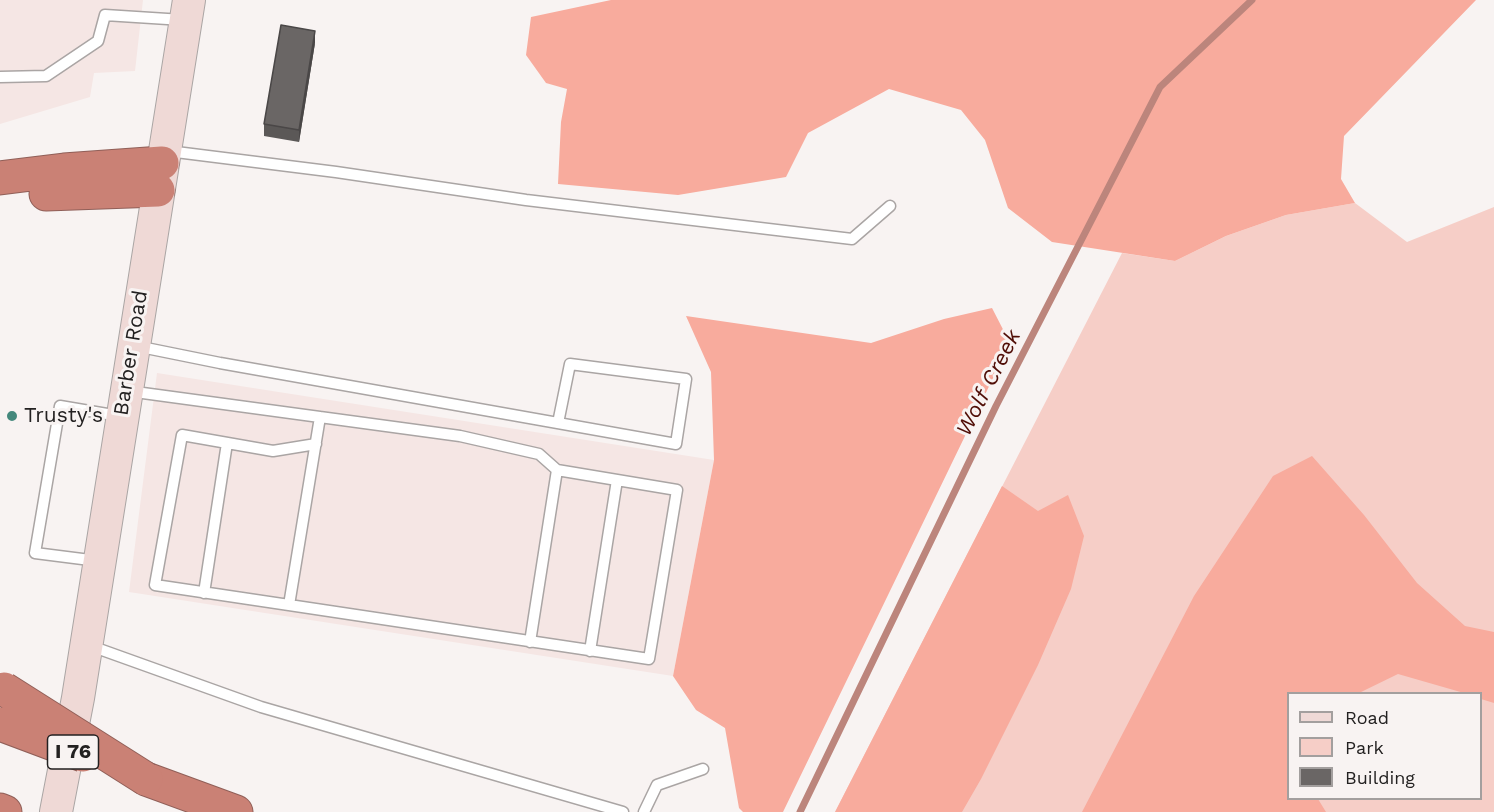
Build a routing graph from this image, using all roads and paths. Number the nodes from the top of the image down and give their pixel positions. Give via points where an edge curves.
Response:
1 (187, 10) edge
2 (0, 76) edge
3 (161, 168) junction
4 (0, 178) edge
5 (0, 200) edge
6 (890, 206) dead end
7 (133, 346) junction
8 (123, 403) junction
9 (320, 417) junction
10 (558, 423) junction
11 (227, 443) junction
12 (316, 444) junction
13 (557, 470) junction
14 (617, 480) junction
15 (98, 561) junction
16 (204, 593) junction
17 (289, 605) junction
18 (530, 642) junction
19 (86, 644) junction
20 (590, 651) junction
21 (2, 688) edge
22 (0, 724) edge
23 (703, 769) dead end
24 (146, 779) junction
25 (0, 810) edge
26 (5, 812) edge
27 (56, 812) edge
28 (236, 812) edge
29 (623, 812) edge
30 (644, 812) edge

1 - 2 lane via 105,15 98,41 46,76
1 - 3 main road, Barber Road
3 - 4 highway via 64,170
3 - 5 highway via 70,191
3 - 6 lane via 336,171 538,201 852,239
3 - 7 main road, Barber Road
7 - 8 main road, Barber Road
7 - 10 lane
8 - 9 lane
8 - 15 main road, Barber Road
8 - 15 lane via 60,406 35,553
9 - 12 lane
9 - 13 lane via 460,436 539,454
10 - 10 lane via 676,444 686,379 570,364
11 - 12 lane via 273,451
11 - 16 lane
11 - 16 lane via 182,435 155,585
12 - 17 lane
13 - 14 lane
13 - 18 lane
14 - 20 lane
14 - 20 lane via 677,490 649,659
15 - 19 main road, Barber Road
16 - 17 lane
17 - 18 lane
18 - 20 lane
19 - 27 main road, Barber Road
19 - 29 lane via 261,707
21 - 24 highway, bridge
22 - 24 highway, I 76, bridge
23 - 30 lane via 657,784
24 - 28 highway, I 76
25 - 26 highway

